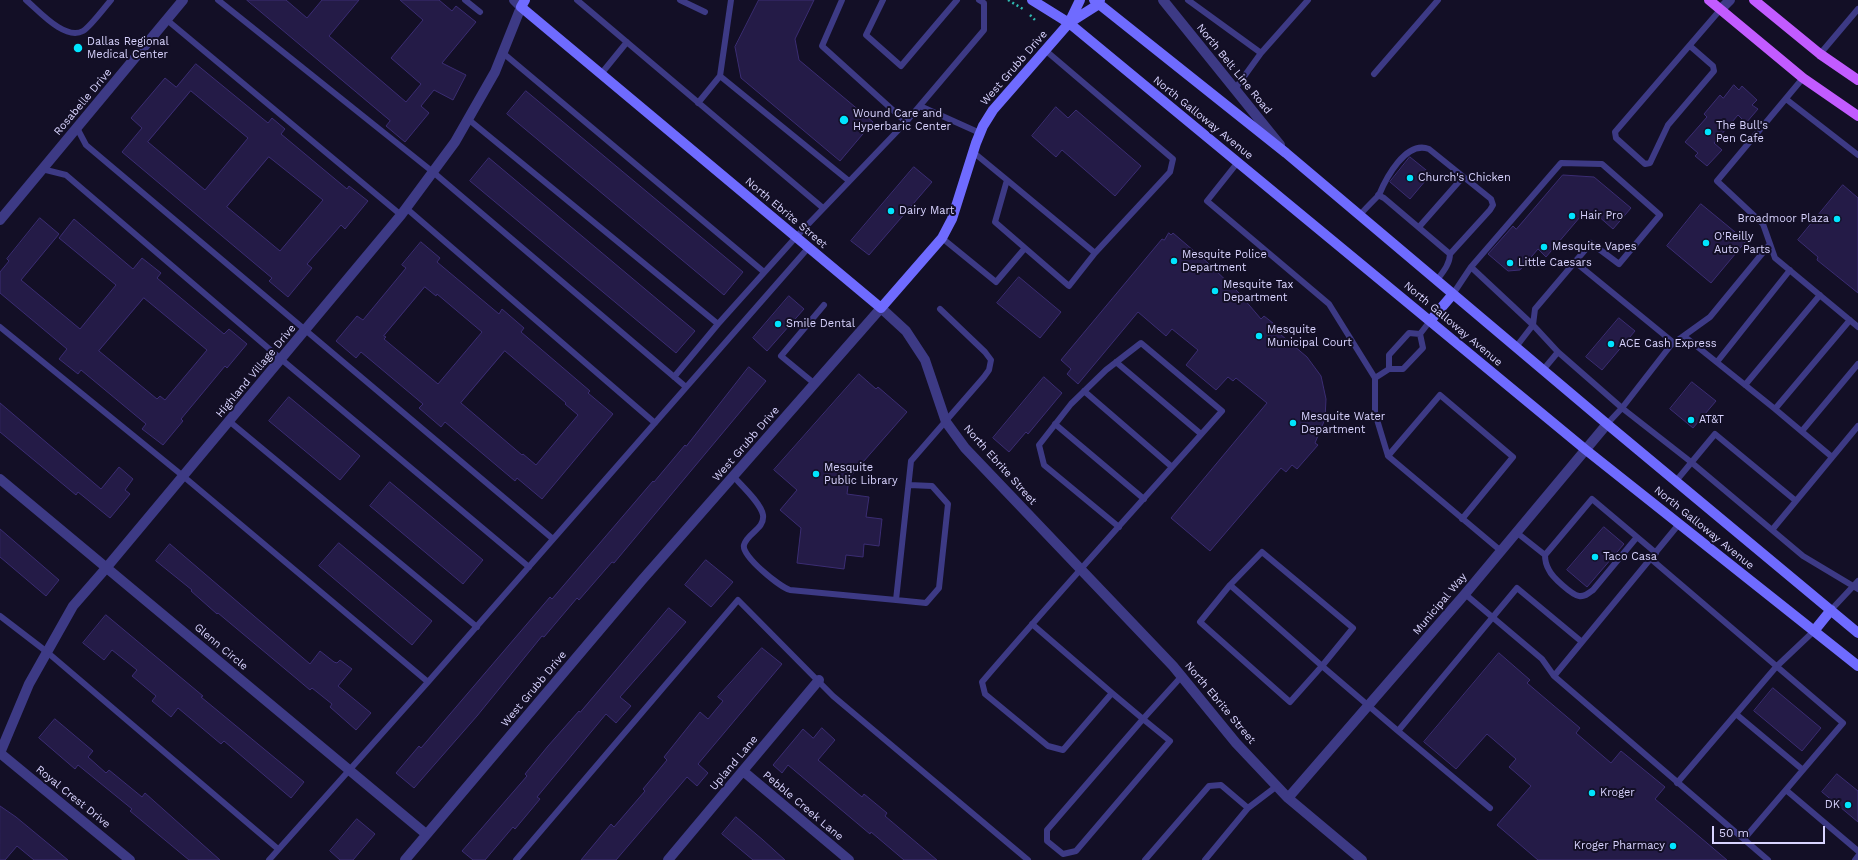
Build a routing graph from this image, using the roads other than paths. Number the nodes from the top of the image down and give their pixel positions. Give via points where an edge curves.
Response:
1 (26, 0) edge
2 (111, 0) edge
3 (183, 0) edge
4 (218, 0) edge
5 (465, 0) edge
6 (577, 0) edge
7 (680, 0) edge
8 (731, 0) edge
9 (842, 0) edge
10 (883, 0) edge
11 (957, 0) edge
12 (979, 0) edge
13 (1032, 0) edge
14 (1080, 0) edge
15 (1163, 0) edge
16 (1188, 0) edge
17 (1308, 0) edge
18 (1438, 0) edge
19 (1708, 0) edge
20 (1730, 0) edge
21 (1754, 0) edge
22 (1098, 1) edge
23 (520, 2) edge
24 (1858, 9) edge
25 (1720, 10) junction
26 (480, 12) dead end
27 (705, 12) dead end
28 (167, 20) junction
29 (1069, 23) junction
30 (627, 42) junction
31 (1690, 46) junction
32 (1045, 50) junction
33 (503, 53) junction
34 (1261, 54) junction
35 (1820, 54) junction
36 (601, 74) junction
37 (1374, 74) dead end
38 (720, 76) junction
39 (1803, 78) junction
40 (1858, 80) edge
41 (1235, 89) junction
42 (1786, 99) junction
43 (698, 103) junction
44 (920, 106) junction
45 (1858, 116) edge
46 (468, 119) junction
47 (906, 122) junction
48 (77, 128) junction
49 (980, 133) junction
50 (973, 152) junction
51 (1286, 153) junction
52 (1858, 155) edge
53 (1238, 162) junction
54 (42, 170) junction
55 (432, 172) junction
56 (1463, 177) junction
57 (1007, 180) junction
58 (849, 181) junction
59 (1378, 195) junction
60 (823, 208) junction
61 (404, 211) junction
62 (1360, 215) junction
63 (0, 220) edge
64 (1419, 227) junction
65 (796, 237) junction
66 (942, 238) junction
67 (1770, 244) junction
68 (809, 247) junction
69 (1025, 248) junction
70 (1096, 253) junction
71 (1450, 254) junction
72 (1574, 262) junction
73 (1471, 267) junction
74 (1790, 270) junction
75 (764, 272) junction
76 (1437, 280) junction
77 (1453, 294) junction
78 (1820, 295) junction
79 (824, 305) dead end
80 (882, 308) junction
81 (940, 309) dead end
82 (1850, 320) junction
83 (1430, 321) junction
84 (718, 324) junction
85 (1532, 325) junction
86 (0, 327) edge
87 (1858, 327) edge
88 (306, 330) junction
89 (1420, 334) junction
90 (1684, 336) junction
91 (1674, 343) junction
92 (1516, 347) junction
93 (1558, 352) junction
94 (281, 359) junction
95 (1116, 362) junction
96 (1717, 362) junction
97 (1858, 364) edge
98 (1390, 369) junction
99 (1543, 370) junction
100 (674, 377) junction
101 (1375, 378) junction
102 (815, 384) junction
103 (1745, 385) junction
104 (686, 387) junction
105 (1084, 391) junction
106 (1622, 408) junction
107 (1775, 409) junction
108 (229, 421) junction
109 (946, 422) junction
110 (655, 423) junction
111 (1055, 424) junction
112 (1607, 424) junction
113 (1858, 426) edge
114 (1802, 431) junction
115 (1201, 434) junction
116 (1586, 450) junction
117 (1388, 456) junction
118 (1832, 457) junction
119 (1691, 462) junction
120 (1172, 467) junction
121 (183, 476) junction
122 (733, 476) junction
123 (0, 479) edge
124 (1676, 481) junction
125 (909, 485) junction
126 (1144, 499) junction
127 (1796, 501) junction
128 (1462, 519) junction
129 (1679, 524) junction
130 (1119, 527) junction
131 (1772, 530) junction
132 (1516, 532) junction
133 (1638, 537) junction
134 (554, 539) junction
135 (1501, 550) junction
136 (1656, 553) junction
137 (1545, 555) junction
138 (1651, 559) junction
139 (107, 567) junction
140 (529, 567) junction
141 (1081, 570) junction
142 (1230, 585) junction
143 (1856, 585) edge
144 (1465, 594) junction
145 (896, 600) junction
146 (1831, 610) junction
147 (0, 616) edge
148 (1492, 618) junction
149 (1032, 624) junction
150 (477, 627) junction
151 (1814, 631) junction
152 (1858, 633) edge
153 (1582, 642) junction
154 (47, 652) junction
155 (1322, 666) junction
156 (1858, 666) edge
157 (1776, 667) junction
158 (1554, 676) junction
159 (1181, 677) junction
160 (819, 680) junction
161 (428, 682) junction
162 (1112, 693) junction
163 (1368, 706) junction
164 (1736, 714) junction
165 (1143, 719) junction
166 (1398, 731) junction
167 (0, 753) edge
168 (349, 770) junction
169 (1803, 770) junction
170 (743, 771) junction
171 (1677, 782) junction
172 (1277, 786) junction
173 (1786, 790) junction
174 (1288, 798) junction
175 (1248, 808) junction
176 (1490, 808) dead end
177 (426, 834) junction
178 (1744, 838) junction
179 (278, 849) junction
180 (1858, 851) edge
181 (1858, 856) edge
182 (130, 860) edge
183 (269, 860) edge
184 (405, 860) edge
185 (516, 860) edge
186 (668, 860) edge
187 (849, 860) edge
188 (1028, 860) edge
189 (1145, 860) edge
190 (1205, 860) edge
191 (1362, 860) edge
192 (1768, 860) edge
193 (1855, 860) edge

1 - 2 lane via 63,31 73,33 84,30
3 - 28 street, Rosabelle Drive
4 - 55 lane
5 - 26 lane
6 - 30 lane
7 - 27 lane
8 - 38 lane
9 - 47 lane via 822,46
10 - 11 lane via 866,35 901,66
12 - 44 lane via 984,3 984,30
13 - 29 main road, North Galloway Avenue
14 - 29 main road, West Grubb Drive
15 - 41 street, North Belt Line Road
16 - 34 lane
17 - 34 lane
18 - 37 lane
19 - 25 main road
20 - 25 street
21 - 35 main road
22 - 29 main road, West Grubb Drive
22 - 51 main road, North Galloway Avenue
23 - 33 street, Highland Village Drive
23 - 36 main road, North Ebrite Street
24 - 35 lane
25 - 31 lane
25 - 39 main road
28 - 48 street, Rosabelle Drive
28 - 61 lane
29 - 32 main road, West Grubb Drive
29 - 53 main road, North Galloway Avenue
30 - 36 lane
30 - 43 lane
31 - 31 lane via 1615,132 1616,138 1645,164 1650,163 1668,125 1714,71 1713,66
32 - 49 main road, West Grubb Drive via 993,110
32 - 70 lane via 1173,159 1170,172
33 - 46 street, Highland Village Drive
33 - 75 lane
34 - 41 lane
35 - 40 main road
36 - 65 main road, North Ebrite Street
38 - 43 lane
38 - 58 lane
39 - 42 lane
39 - 45 main road
41 - 51 street, North Belt Line Road
42 - 52 lane
42 - 67 lane via 1717,181 1763,224
43 - 60 lane
44 - 47 lane
44 - 49 lane
46 - 55 street, Highland Village Drive via 455,142
46 - 84 lane
47 - 58 lane
48 - 54 street, Rosabelle Drive
48 - 88 lane via 86,144
49 - 50 main road, West Grubb Drive
50 - 57 lane
50 - 66 main road, West Grubb Drive via 952,219
51 - 62 main road, North Galloway Avenue
53 - 83 main road, North Galloway Avenue
53 - 101 lane via 1207,201 1329,304
54 - 63 street, Rosabelle Drive
54 - 94 lane via 66,175
55 - 61 street, Highland Village Drive
55 - 100 lane
56 - 59 lane via 1422,146 1408,153 1388,176
56 - 64 lane
56 - 71 lane via 1491,199 1492,205
57 - 69 lane via 995,222
57 - 70 lane
58 - 60 lane
59 - 62 lane
59 - 64 lane
60 - 65 lane
61 - 88 street, Highland Village Drive
61 - 110 lane
62 - 76 main road, North Galloway Avenue
64 - 71 lane
65 - 68 main road, North Ebrite Street
65 - 75 lane
66 - 69 lane via 996,282
66 - 80 main road, West Grubb Drive
67 - 74 lane via 1775,258
67 - 90 lane via 1710,317
68 - 80 main road, North Ebrite Street
68 - 104 lane
69 - 70 lane via 1069,286
71 - 76 lane via 1447,266
72 - 73 lane via 1591,243 1619,264 1660,215 1602,164 1561,163
72 - 85 lane via 1535,309
72 - 91 lane
73 - 77 lane
73 - 85 lane
74 - 78 lane
74 - 96 lane
75 - 84 lane
76 - 77 main road, North Galloway Avenue
77 - 83 main road
77 - 92 main road, North Galloway Avenue
78 - 82 lane
78 - 103 lane
79 - 102 lane via 781,356
80 - 102 street, West Grubb Drive
80 - 109 street, North Ebrite Street via 906,331 925,360
81 - 109 lane via 991,360 984,377
82 - 87 lane
82 - 107 lane
83 - 89 lane
83 - 116 main road, North Galloway Avenue
84 - 100 lane
85 - 92 lane
85 - 93 lane
86 - 121 lane
88 - 94 street, Highland Village Drive
88 - 134 lane
89 - 98 lane via 1409,333 1389,355
89 - 98 lane via 1423,348 1403,369
90 - 91 lane
90 - 96 lane
91 - 106 lane
92 - 99 main road, North Galloway Avenue
93 - 99 lane
93 - 106 lane
94 - 108 street, Highland Village Drive
94 - 140 lane
95 - 105 lane
95 - 115 lane
95 - 115 lane via 1141,343 1182,377 1222,411
96 - 103 lane
97 - 114 lane
98 - 101 lane
99 - 112 main road, North Galloway Avenue
100 - 104 lane
101 - 117 lane via 1375,413
102 - 122 street, West Grubb Drive
103 - 107 lane
104 - 110 lane
105 - 111 lane
105 - 120 lane
106 - 112 lane
106 - 119 lane
107 - 114 lane
108 - 121 street, Highland Village Drive
108 - 150 lane
109 - 125 lane via 911,461
109 - 141 street, North Ebrite Street via 965,448
110 - 134 lane
111 - 126 lane
111 - 130 lane via 1039,445 1044,465
112 - 116 street, Municipal Way
112 - 124 main road, North Galloway Avenue
113 - 118 lane
114 - 118 lane
115 - 120 lane
116 - 129 main road, North Galloway Avenue
116 - 132 street, Municipal Way
117 - 128 lane
117 - 128 lane via 1440,396 1513,457
118 - 127 lane
119 - 124 lane
119 - 127 lane via 1715,434
119 - 131 lane
120 - 126 lane
121 - 139 street, Highland Village Drive
121 - 161 lane
122 - 145 lane via 760,507 764,516 762,524 747,539 745,553 776,582 790,590
122 - 177 street, West Grubb Drive
123 - 139 street, Glenn Circle
124 - 146 main road, North Galloway Avenue
125 - 145 lane
125 - 145 lane via 932,486 948,504 939,588 926,602
126 - 130 lane
127 - 131 lane
128 - 135 lane
129 - 136 lane
129 - 151 main road, North Galloway Avenue
130 - 141 lane
131 - 143 lane via 1803,556
132 - 135 street, Municipal Way
132 - 137 lane
133 - 136 lane
133 - 137 lane via 1592,500
133 - 137 lane via 1586,595 1574,594 1553,576
134 - 140 lane
135 - 144 street, Municipal Way
136 - 138 lane
138 - 153 lane
138 - 157 lane
139 - 154 street, Highland Village Drive via 73,606
139 - 168 street, Glenn Circle
140 - 150 lane
141 - 149 lane
141 - 159 street, North Ebrite Street
142 - 155 lane
142 - 155 lane via 1262,552 1354,628
142 - 155 lane via 1200,622 1290,702
143 - 146 lane
144 - 148 lane
144 - 163 street, Municipal Way
146 - 151 main road
146 - 152 main road, North Galloway Avenue
147 - 154 lane
148 - 153 lane via 1517,588
148 - 158 lane via 1542,659
148 - 166 lane
149 - 162 lane
149 - 162 lane via 982,682 985,694 1048,746 1063,750
150 - 161 lane
151 - 156 main road, North Galloway Avenue
151 - 157 lane
153 - 158 lane
154 - 167 street, Highland Village Drive via 29,684
154 - 179 lane
155 - 163 lane
157 - 164 lane
157 - 169 lane via 1843,723
158 - 171 lane
159 - 165 lane
159 - 172 street, North Ebrite Street via 1236,743
160 - 170 street, Upland Lane
160 - 185 lane via 738,600
160 - 188 lane via 833,696
161 - 168 lane
162 - 165 lane
163 - 166 lane
163 - 174 street, Municipal Way
164 - 169 lane
164 - 171 lane
165 - 165 lane via 1047,830 1047,840 1063,854 1076,851 1170,741
166 - 176 lane
167 - 182 street, Royal Crest Drive
168 - 177 street, Glenn Circle
168 - 179 lane
169 - 173 lane
170 - 186 street, Upland Lane
170 - 187 street, Pebble Creek Lane
171 - 178 lane
172 - 174 street, North Ebrite Street
172 - 175 lane
173 - 178 lane
173 - 180 lane
174 - 191 street, North Ebrite Street
175 - 189 lane via 1220,785 1209,786
175 - 190 lane
177 - 184 street, West Grubb Drive
178 - 192 lane
179 - 183 lane
181 - 193 lane

